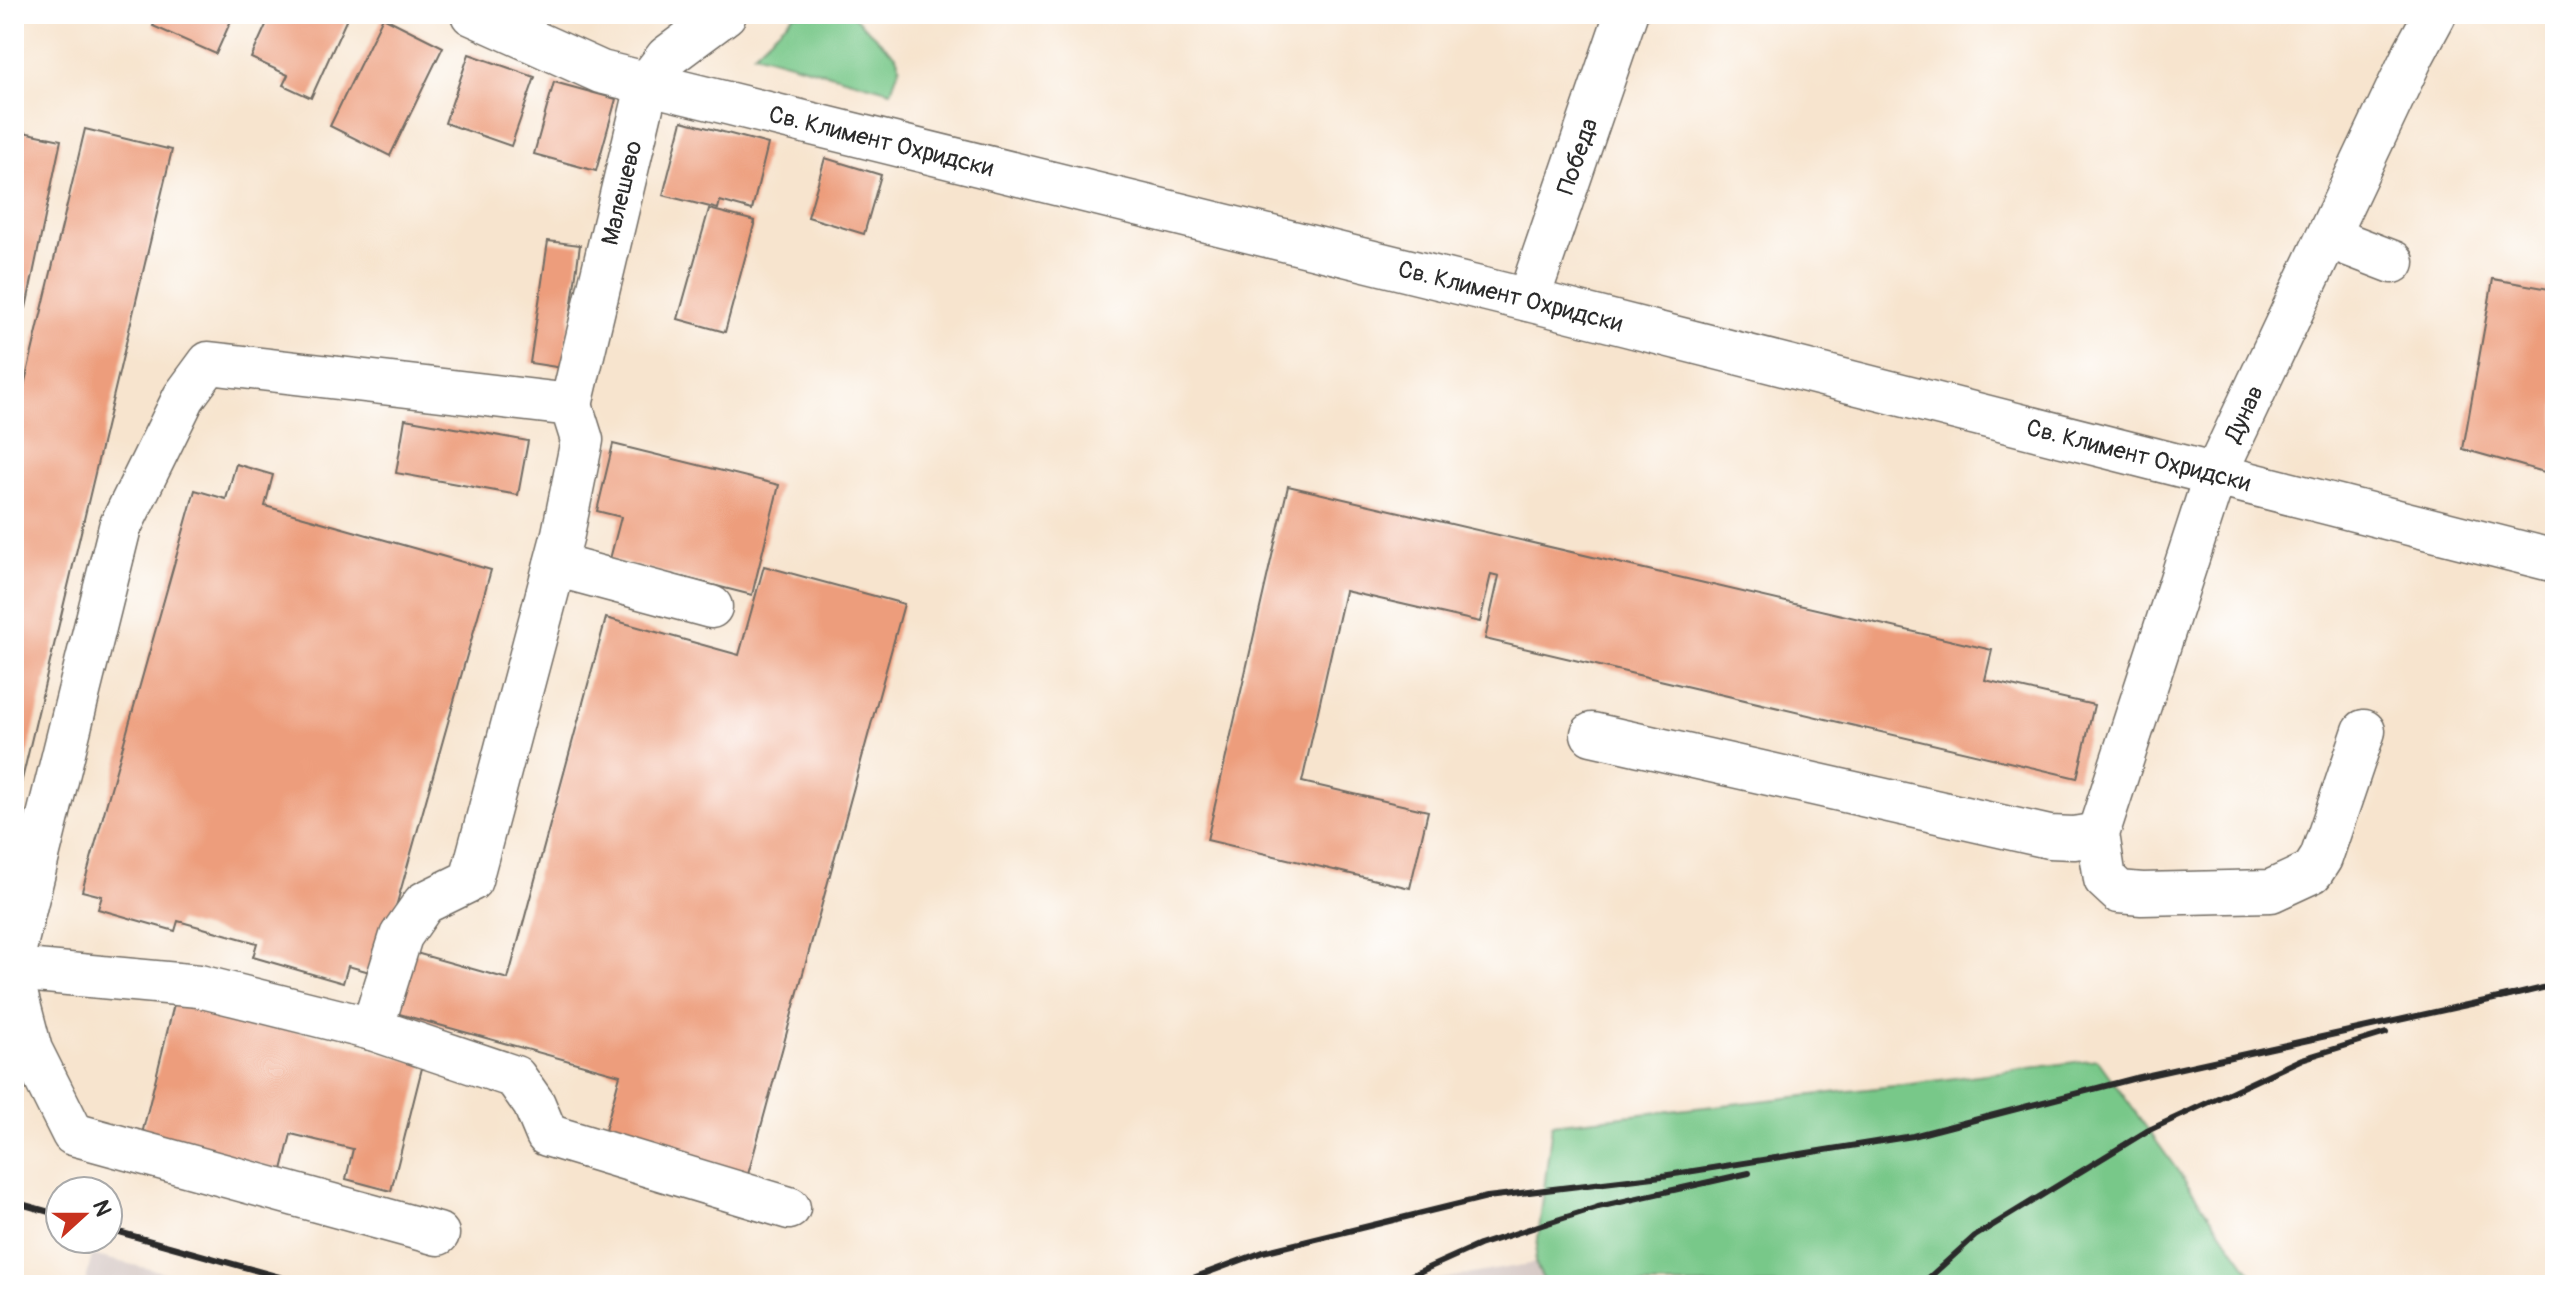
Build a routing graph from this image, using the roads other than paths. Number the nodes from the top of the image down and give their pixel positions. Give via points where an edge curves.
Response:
1 (472, 14) edge
2 (725, 14) edge
3 (1626, 14) edge
4 (2435, 14) edge
5 (648, 82) junction
6 (2328, 237) junction
7 (2393, 262) dead end
8 (1528, 300) junction
9 (571, 405) junction
10 (2215, 475) junction
11 (2555, 561) edge
12 (555, 565) junction
13 (711, 607) dead end
14 (2364, 731) dead end
15 (1592, 734) dead end
16 (2098, 834) junction
17 (14, 953) edge
18 (14, 969) edge
19 (14, 985) edge
20 (372, 1029) junction
21 (789, 1208) dead end
22 (438, 1234) dead end

1 - 5 street, Св. Климент Охридски via 601,72
2 - 5 street, Малешево via 667,57
3 - 8 street, Победа
4 - 6 street, Дунав
5 - 8 street, Св. Климент Охридски
5 - 9 street, Малешево
6 - 7 street
6 - 10 street, Дунав
8 - 10 street, Св. Климент Охридски
9 - 12 street via 582,440
9 - 17 street via 209,363 184,397 120,527
10 - 11 street, Св. Климент Охридски
10 - 16 street, Дунав
12 - 13 street
12 - 20 street via 471,880 424,903 401,936
14 - 16 street via 2321,858 2312,872 2271,891 2119,892 2105,879
15 - 16 street via 2049,837
18 - 20 street via 199,986
19 - 22 street via 31,1050 73,1134
20 - 21 street via 515,1077 547,1135

